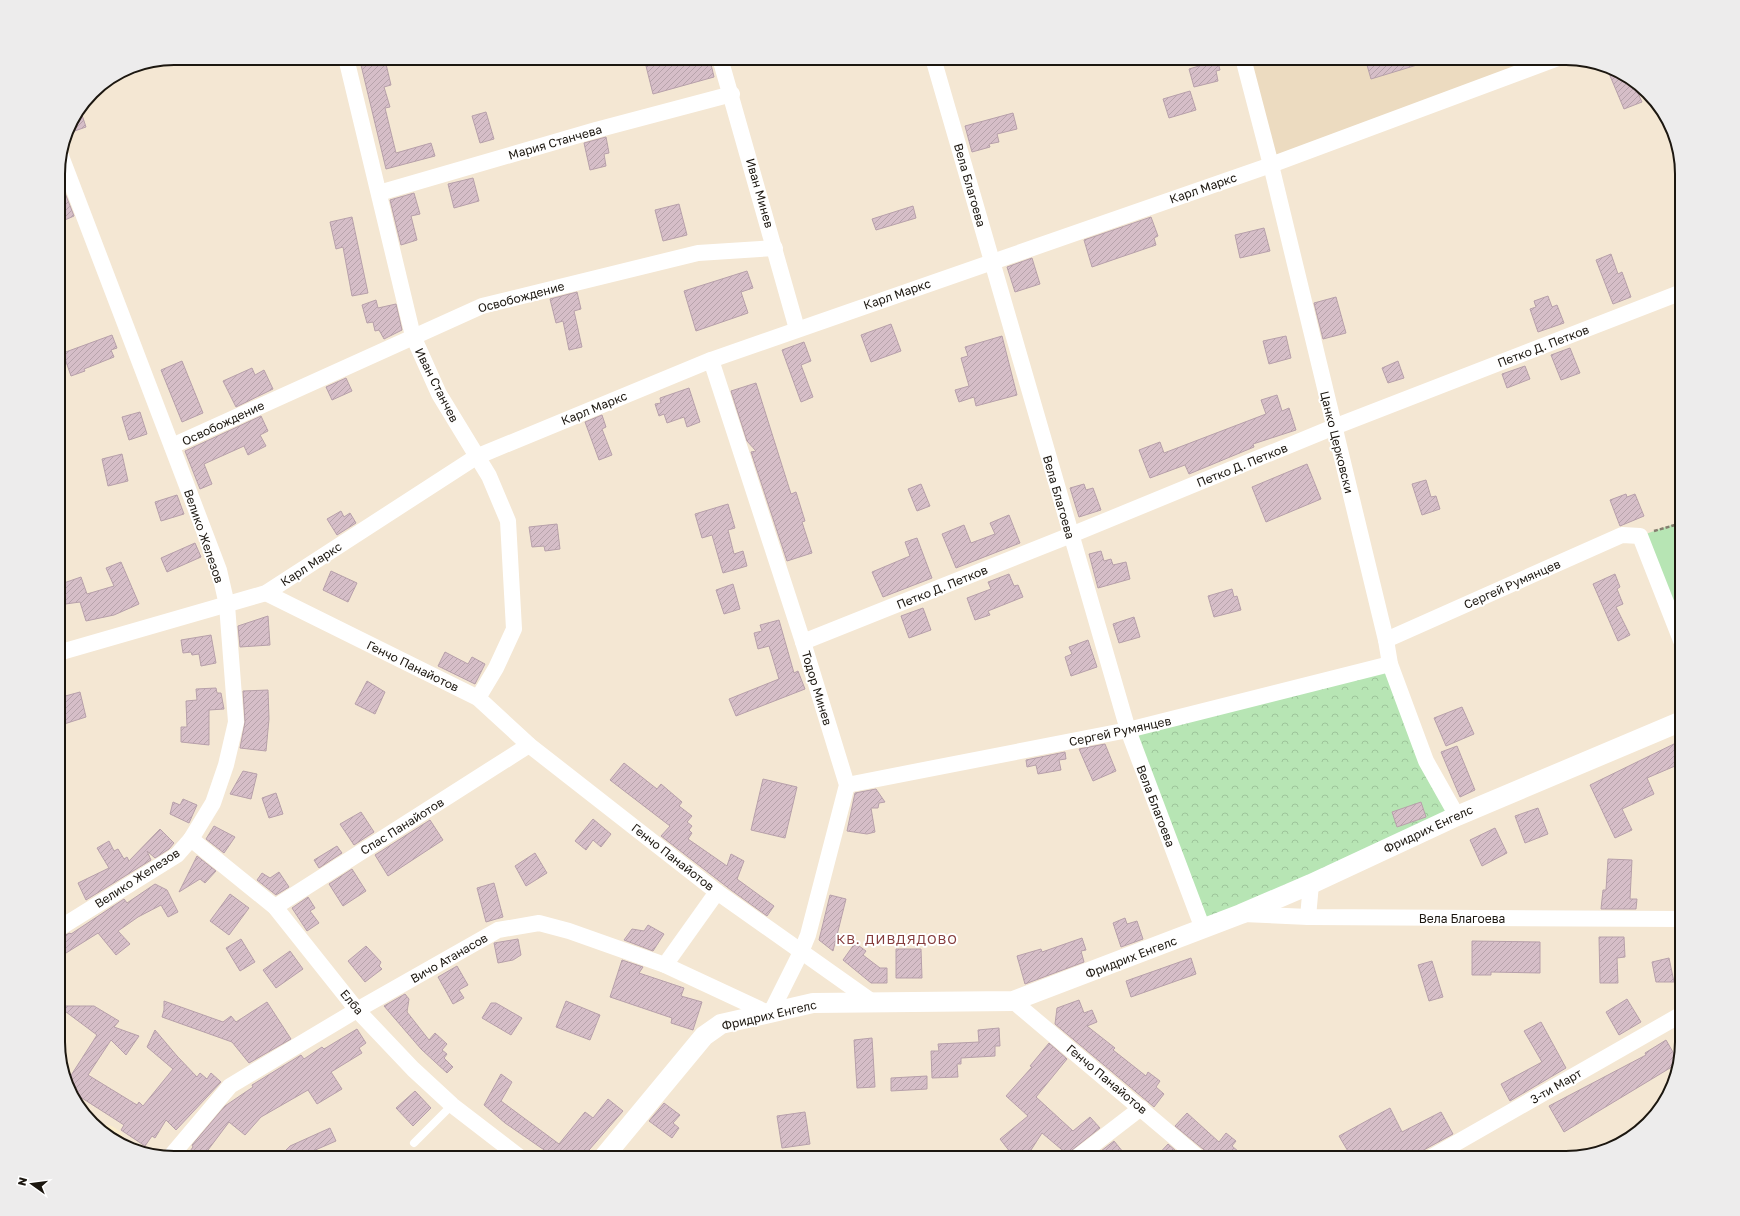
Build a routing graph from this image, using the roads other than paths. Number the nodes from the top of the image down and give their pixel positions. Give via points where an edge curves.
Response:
1 (348, 65) edge
2 (722, 65) edge
3 (935, 65) edge
4 (1245, 65) edge
5 (1539, 65) edge
6 (732, 94) junction
7 (1271, 165) junction
8 (65, 169) edge
9 (379, 193) junction
10 (775, 248) junction
11 (991, 261) junction
12 (1675, 295) edge
13 (797, 329) junction
14 (413, 336) junction
15 (710, 360) junction
16 (1334, 427) junction
17 (172, 446) junction
18 (476, 457) junction
19 (1071, 536) junction
20 (266, 593) junction
21 (227, 605) junction
22 (1675, 625) edge
23 (1386, 640) junction
24 (803, 642) junction
25 (65, 651) edge
26 (1390, 664) junction
27 (478, 698) junction
28 (1675, 724) edge
29 (1128, 730) junction
30 (530, 745) junction
31 (847, 784) junction
32 (1457, 816) junction
33 (191, 839) junction
34 (1311, 884) junction
35 (717, 892) junction
36 (275, 906) junction
37 (1241, 914) junction
38 (1308, 917) junction
39 (1675, 919) edge
40 (65, 926) edge
41 (1203, 929) junction
42 (801, 952) junction
43 (665, 965) junction
44 (1013, 1001) junction
45 (874, 1003) junction
46 (358, 1010) junction
47 (770, 1014) junction
48 (1675, 1018) edge
49 (452, 1105) junction
50 (1141, 1108) junction
51 (414, 1144) dead end
52 (175, 1151) edge
53 (512, 1151) edge
54 (608, 1151) edge
55 (1085, 1151) edge
56 (1191, 1151) edge
57 (1442, 1151) edge

1 - 9 street, Иван Станчев
2 - 6 street, Иван Минев
3 - 11 street, Вела Благоева
4 - 7 street, Цанко Церковски
5 - 7 street, Карл Маркс
6 - 9 street, Мария Станчева via 596,130
6 - 10 street, Иван Минев
7 - 11 street, Карл Маркс
7 - 16 street, Цанко Церковски
8 - 17 street, Велико Железов
9 - 14 street, Иван Станчев
10 - 13 street, Иван Минев
10 - 14 street, Освобождение via 690,255 482,306
11 - 13 street, Карл Маркс
11 - 19 street, Вела Благоева
12 - 16 street, Петко Д. Петков
13 - 15 street, Карл Маркс
14 - 17 street, Освобождение
14 - 18 street, Иван Станчев via 439,394
15 - 18 street, Карл Маркс
15 - 24 street, Тодор Минев
16 - 19 street, Петко Д. Петков
16 - 23 street, Цанко Церковски
17 - 21 street, Велико Железов via 219,570
18 - 20 street, Карл Маркс
18 - 27 street, Иван Станчев via 489,476 508,521 514,629 496,668
19 - 24 street, Петко Д. Петков
19 - 29 street, Вела Благоева
20 - 21 street
20 - 27 street, Генчо Панайотов
21 - 25 street
21 - 33 street, Велико Железов via 236,722 226,765 213,803
22 - 23 street, Сергей Румянцев via 1640,536 1622,535
23 - 26 street, Цанко Церковски
24 - 31 street, Тодор Минев
26 - 29 street, Сергей Румянцев
26 - 32 street, Цанко Церковски via 1426,761
27 - 30 street, Генчо Панайотов
28 - 32 street, Фридрих Енгелс
29 - 31 street, Сергей Румянцев
29 - 41 street, Вела Благоева
30 - 35 street, Генчо Панайотов
30 - 36 street, Спас Панайотов
31 - 42 street via 808,935
32 - 34 street, Фридрих Енгелс
33 - 36 street, Елба
33 - 40 street, Велико Железов via 177,855
34 - 37 street, Фридрих Енгелс
34 - 38 street
35 - 42 street, Генчо Панайотов
35 - 43 street, Генчо Панайотов
36 - 46 street, Елба
37 - 38 street, Вела Благоева
37 - 41 street, Фридрих Енгелс
38 - 39 street, Вела Благоева
41 - 44 street, Фридрих Енгелс
42 - 45 street, Генчо Панайотов
42 - 47 street
43 - 46 street, Вичо Атанасов via 539,923 498,930
43 - 47 street, Вичо Атанасов
44 - 45 street, Фридрих Енгелс
44 - 50 street, Генчо Панайотов
45 - 47 street, Фридрих Енгелс via 814,1004
46 - 49 street, Елба via 413,1069
46 - 52 street, Вичо Атанасов via 230,1086
47 - 54 street, Фридрих Енгелс via 721,1024 704,1036
48 - 57 street, 3-ти Март
49 - 51 lane
49 - 53 street, Елба
50 - 55 street
50 - 56 street, Генчо Панайотов

